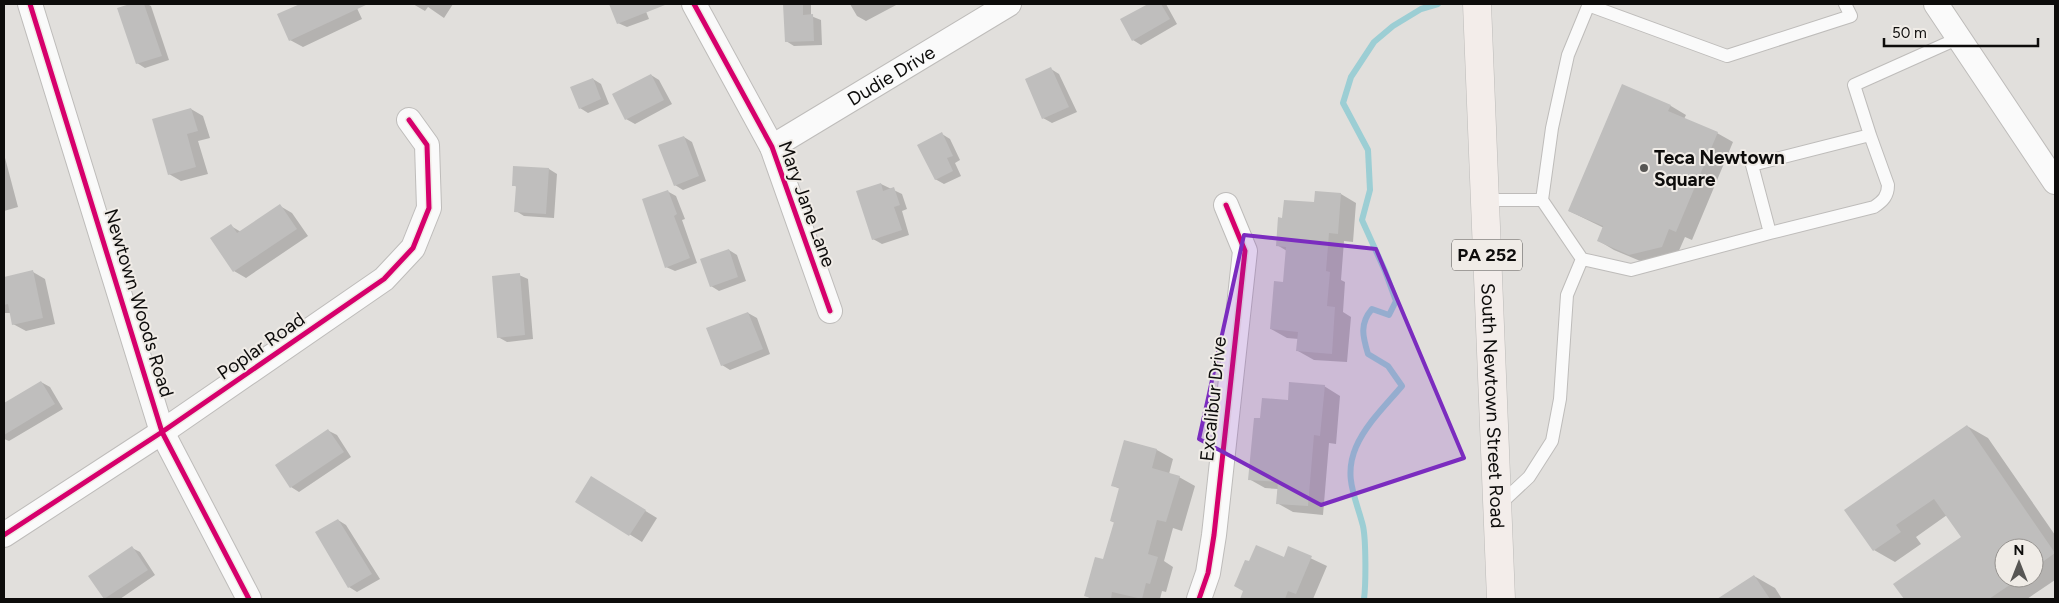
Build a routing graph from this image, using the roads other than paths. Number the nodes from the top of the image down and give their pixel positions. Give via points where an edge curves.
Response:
1 (30, 4) edge
2 (694, 4) edge
3 (1009, 4) edge
4 (1477, 4) edge
5 (1588, 4) edge
6 (1845, 4) edge
7 (1936, 4) edge
8 (1959, 38) junction
9 (409, 120) dead end
10 (1870, 135) junction
11 (772, 147) junction
12 (2055, 182) edge
13 (1485, 200) junction
14 (1542, 200) junction
15 (1226, 204) dead end
16 (1770, 233) junction
17 (1582, 259) junction
18 (830, 311) dead end
19 (162, 432) junction
20 (1498, 506) junction
21 (4, 535) edge
22 (249, 599) edge
23 (1199, 599) edge
24 (1502, 599) edge

1 - 19 street, Newtown Woods Road
2 - 11 street, Mary Jane Lane
3 - 11 street, Dudie Drive
4 - 13 main road, South Newtown Street Road / PA 252
5 - 6 lane via 1727,56 1852,16
5 - 14 lane via 1568,55 1552,128
7 - 8 street
8 - 10 lane via 1854,85
8 - 12 street
9 - 19 street, Poplar Road via 428,145 429,208 413,248 384,280
10 - 16 lane via 1888,185 1888,193 1882,202 1874,207
10 - 16 lane via 1752,165
11 - 18 street, Mary Jane Lane
13 - 14 lane
13 - 20 main road, South Newtown Street Road / PA 252
14 - 17 lane
15 - 23 street, Excalibur Drive via 1245,251 1214,535 1208,573
16 - 17 lane via 1631,270
17 - 20 lane via 1567,295 1560,399 1552,441 1530,477
19 - 21 street, Poplar Road
19 - 22 street, Newtown Woods Road
20 - 24 main road, South Newtown Street Road / PA 252

